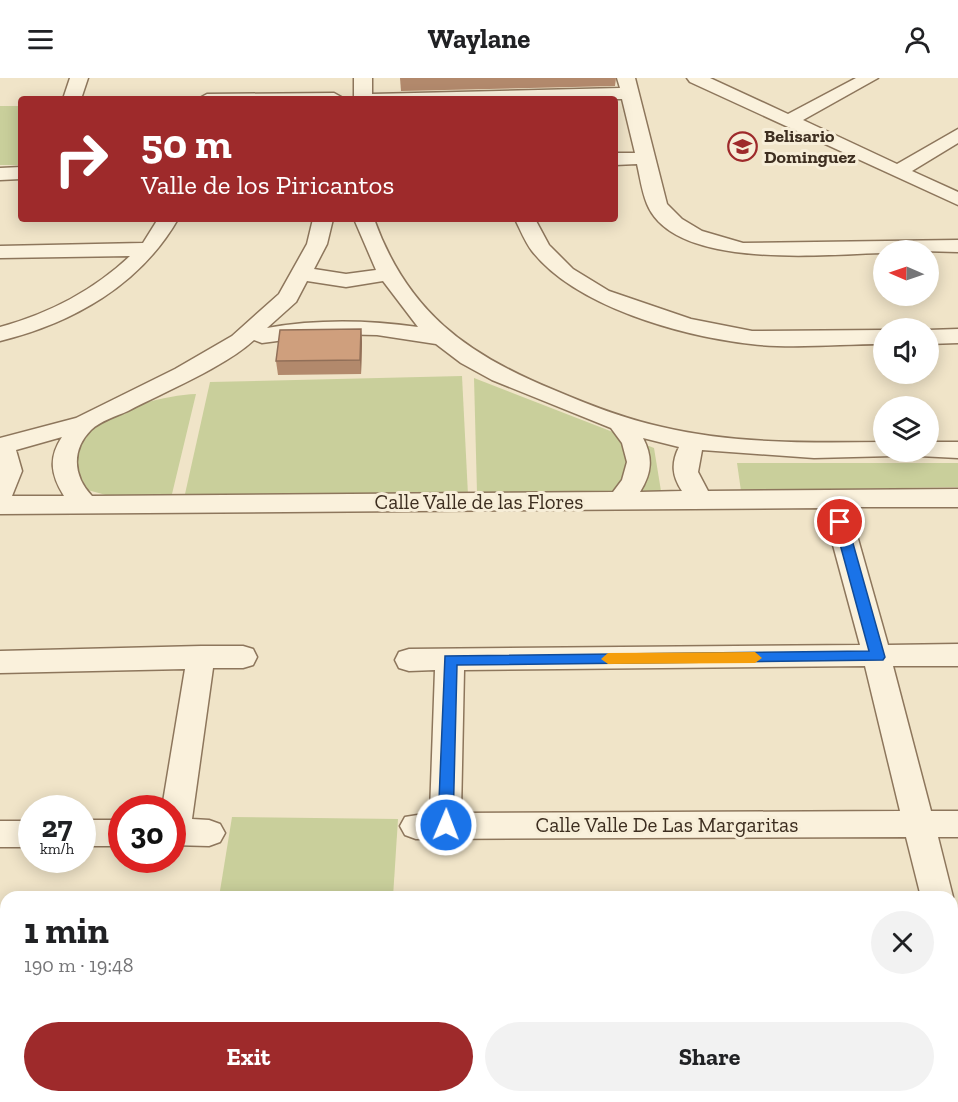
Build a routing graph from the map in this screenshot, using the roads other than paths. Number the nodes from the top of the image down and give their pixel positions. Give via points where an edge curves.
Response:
1 (79, 78) edge
2 (335, 78) edge
3 (363, 78) edge
4 (696, 78) edge
5 (867, 78) edge
6 (628, 86) edge
7 (73, 96) edge
8 (334, 96) edge
9 (363, 96) edge
10 (430, 96) edge
11 (788, 121) junction
12 (958, 135) edge
13 (645, 158) junction
14 (618, 159) edge
15 (897, 171) junction
16 (18, 173) edge
17 (0, 174) edge
18 (958, 199) edge
19 (166, 222) edge
20 (322, 222) edge
21 (365, 222) edge
22 (527, 222) edge
23 (958, 246) edge
24 (149, 249) junction
25 (0, 252) edge
26 (303, 273) junction
27 (389, 273) junction
28 (0, 334) edge
29 (939, 336) edge
30 (958, 336) edge
31 (873, 337) edge
32 (445, 339) junction
33 (240, 340) junction
34 (84, 423) junction
35 (619, 423) junction
36 (695, 441) junction
37 (1, 446) edge
38 (873, 450) edge
39 (939, 450) edge
40 (958, 450) edge
41 (0, 496) edge
42 (958, 498) edge
43 (834, 500) junction
44 (619, 501) junction
45 (702, 501) junction
46 (85, 504) junction
47 (0, 505) edge
48 (958, 655) edge
49 (201, 657) junction
50 (243, 657) dead end
51 (878, 657) junction
52 (410, 660) dead end
53 (450, 660) junction
54 (0, 662) edge
55 (179, 795) edge
56 (958, 824) edge
57 (918, 825) junction
58 (186, 832) edge
59 (209, 833) dead end
60 (0, 834) edge
61 (18, 834) edge
62 (936, 891) edge

1 - 7 street
2 - 8 street
3 - 9 street
4 - 11 street
5 - 11 street
6 - 10 street
6 - 13 street
11 - 15 street
12 - 15 street
13 - 14 street
13 - 23 street via 657,205 670,221 691,235 716,244 743,249
15 - 18 street
16 - 17 street
19 - 24 street
20 - 26 street
21 - 27 street
22 - 31 street via 540,248 566,273 601,296 675,321 752,338
24 - 25 street
24 - 28 street via 115,280 80,302 24,328
26 - 27 street via 336,282
26 - 33 street via 288,297
27 - 32 street via 401,293
29 - 30 street
32 - 33 street via 349,327
32 - 35 street via 468,357 517,383
33 - 34 street via 183,374
34 - 37 street
34 - 46 street via 66,450 63,465 72,493
35 - 36 street
35 - 44 street via 634,442 640,462 631,489
36 - 38 street via 810,451
36 - 45 street via 686,458 685,477
37 - 41 street via 10,468
39 - 40 street
42 - 43 street, Calle Valle de las Flores
43 - 45 street, Calle Valle de las Flores
43 - 51 street
44 - 45 street, Calle Valle de las Flores
44 - 46 street, Calle Valle de las Flores
46 - 47 street, Calle Valle de las Flores
48 - 51 street
49 - 50 street
49 - 54 street
49 - 55 street
51 - 53 street
51 - 57 street
52 - 53 street
53 - 57 street, Calle Valle De Las Margaritas via 431,825
56 - 57 street, Calle Valle De Las Margaritas
57 - 62 street
58 - 59 street
60 - 61 street

